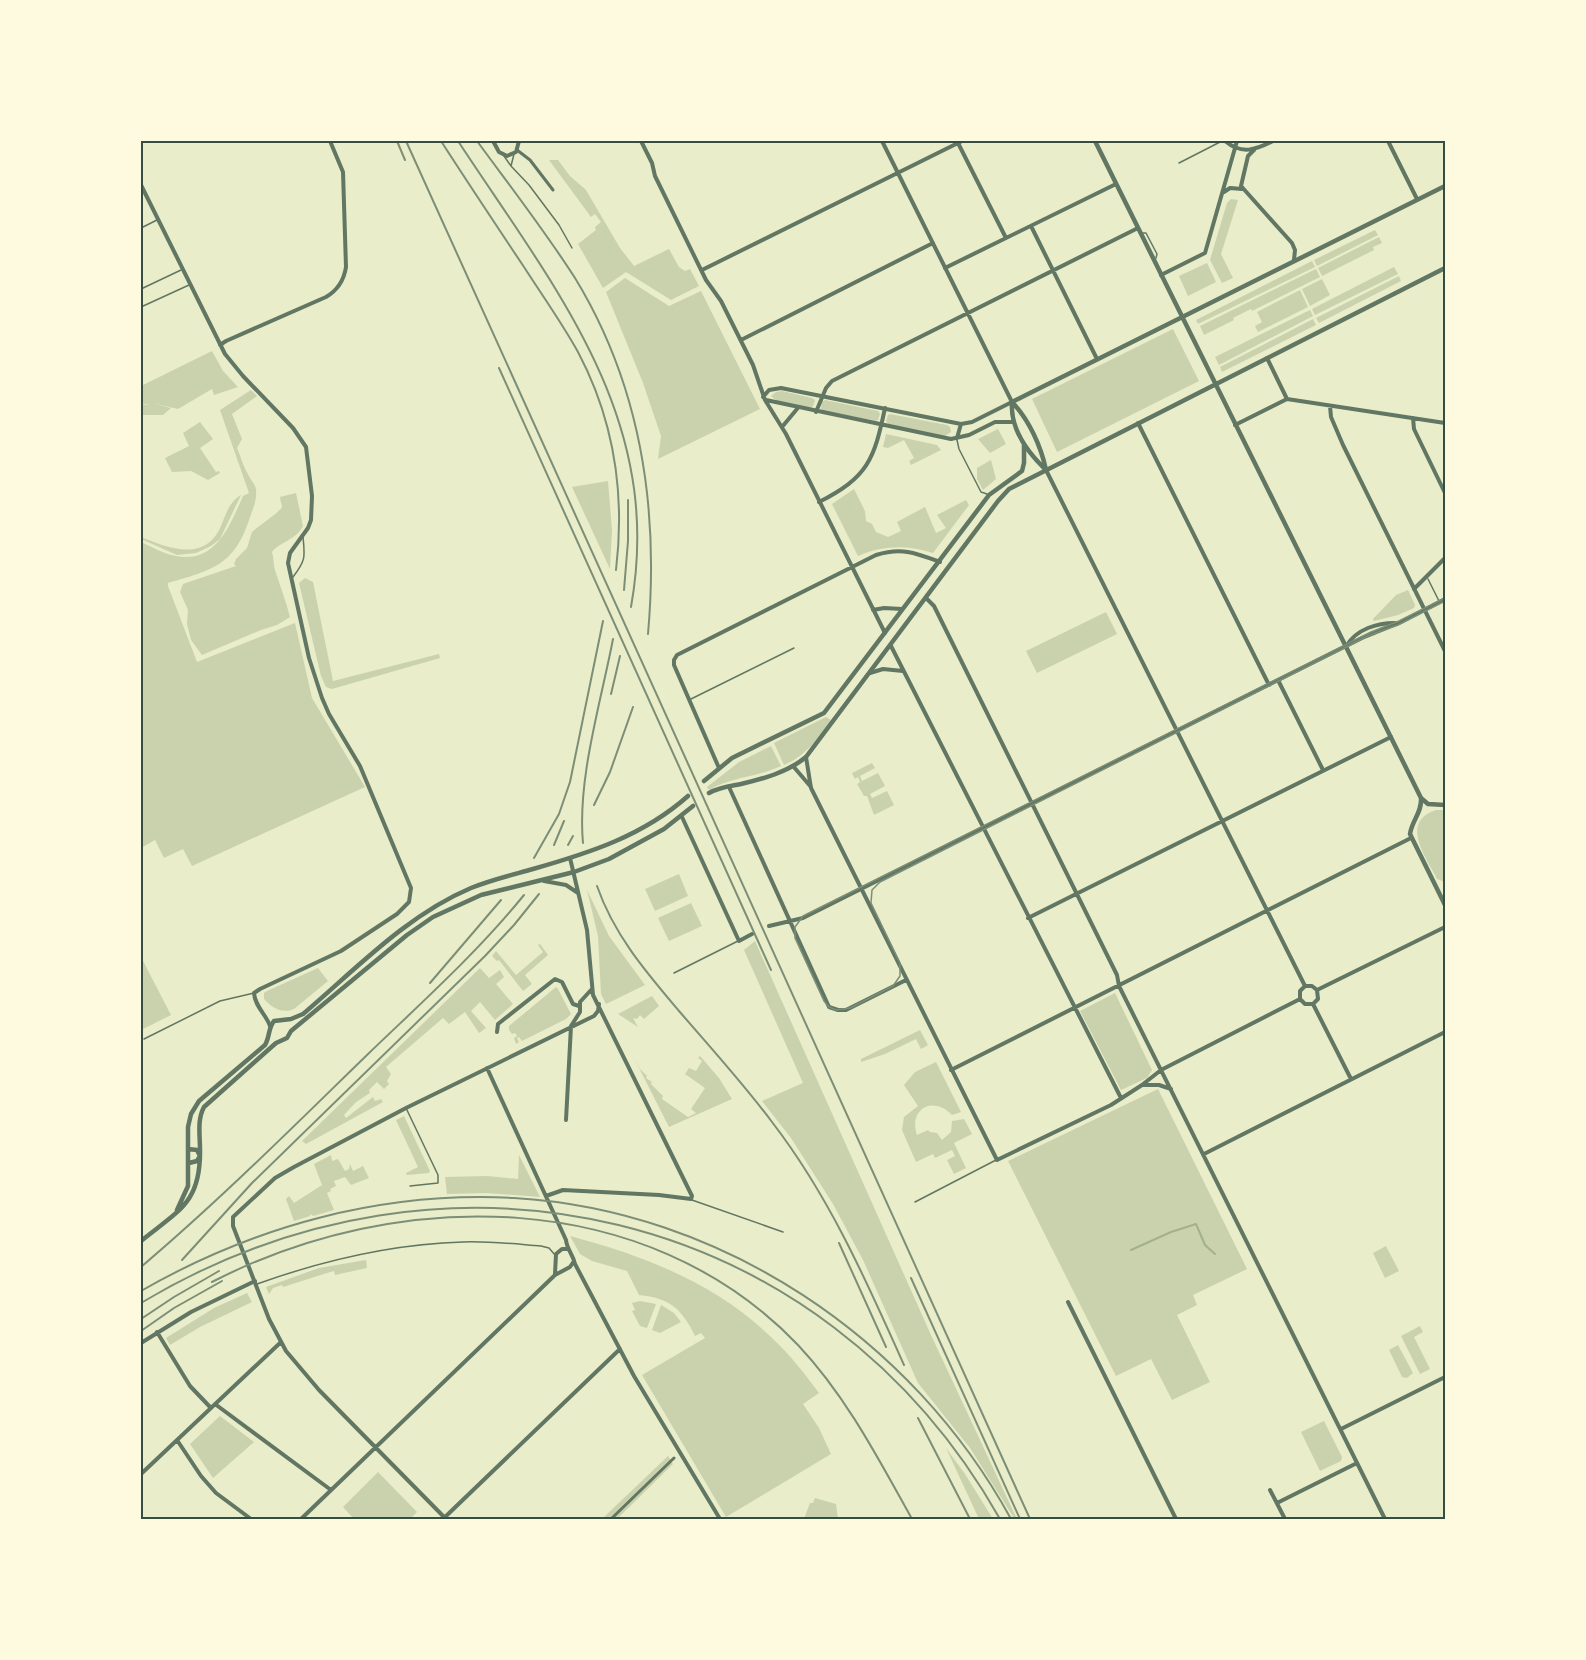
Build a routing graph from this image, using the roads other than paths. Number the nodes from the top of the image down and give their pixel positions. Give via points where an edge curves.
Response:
1 (330, 141) edge
2 (493, 141) edge
3 (519, 141) edge
4 (641, 141) edge
5 (882, 141) edge
6 (1095, 141) edge
7 (1224, 141) edge
8 (1238, 141) edge
9 (1273, 141) edge
10 (1388, 141) edge
11 (960, 142) edge
12 (1236, 147) junction
13 (1254, 150) junction
14 (516, 152) junction
15 (504, 155) junction
16 (1179, 163) dead end
17 (511, 166) junction
18 (898, 173) junction
19 (1116, 184) junction
20 (141, 185) edge
21 (1445, 186) edge
22 (553, 190) dead end
23 (1244, 190) junction
24 (1222, 195) junction
25 (1417, 199) junction
26 (158, 220) junction
27 (1031, 226) junction
28 (141, 228) edge
29 (1139, 230) junction
30 (1006, 238) junction
31 (933, 243) junction
32 (572, 248) dead end
33 (1294, 260) junction
34 (945, 268) junction
35 (1445, 268) edge
36 (182, 269) junction
37 (702, 270) junction
38 (1053, 270) junction
39 (1161, 275) junction
40 (189, 284) junction
41 (141, 289) edge
42 (141, 307) edge
43 (967, 313) junction
44 (1182, 316) junction
45 (741, 340) junction
46 (220, 345) junction
47 (1267, 358) junction
48 (1097, 359) junction
49 (1215, 384) junction
50 (824, 396) junction
51 (764, 399) junction
52 (1287, 399) junction
53 (1012, 402) junction
54 (1330, 406) junction
55 (798, 408) junction
56 (885, 408) junction
57 (816, 412) junction
58 (1413, 418) junction
59 (1012, 422) junction
60 (1138, 423) junction
61 (1445, 423) edge
62 (961, 424) junction
63 (881, 425) junction
64 (1235, 425) junction
65 (782, 428) junction
66 (957, 438) junction
67 (1024, 444) junction
68 (1046, 470) junction
69 (1445, 493) edge
70 (989, 495) junction
71 (819, 502) junction
72 (303, 536) junction
73 (1445, 558) edge
74 (940, 562) junction
75 (952, 563) junction
76 (851, 566) junction
77 (1426, 577) junction
78 (291, 580) junction
79 (1414, 589) junction
80 (916, 592) junction
81 (926, 598) junction
82 (1445, 599) edge
83 (1439, 602) junction
84 (873, 610) junction
85 (903, 610) junction
86 (1425, 610) junction
87 (885, 633) junction
88 (891, 645) junction
89 (1346, 646) junction
90 (794, 648) dead end
91 (1445, 651) edge
92 (867, 657) junction
93 (877, 664) junction
94 (903, 671) junction
95 (870, 673) junction
96 (1278, 680) junction
97 (1269, 685) junction
98 (690, 700) junction
99 (1177, 731) junction
100 (1391, 737) junction
101 (806, 757) junction
102 (793, 766) junction
103 (719, 768) junction
104 (1323, 770) junction
105 (704, 781) dead end
106 (729, 787) junction
107 (811, 788) junction
108 (709, 793) dead end
109 (688, 796) dead end
110 (1421, 798) junction
111 (1032, 803) junction
112 (1438, 805) junction
113 (693, 806) dead end
114 (1445, 806) edge
115 (1419, 815) junction
116 (682, 817) junction
117 (1222, 821) junction
118 (983, 828) junction
119 (1411, 838) junction
120 (570, 858) junction
121 (574, 872) junction
122 (537, 881) junction
123 (861, 889) junction
124 (579, 894) junction
125 (1077, 894) junction
126 (1445, 905) edge
127 (1267, 910) junction
128 (1028, 918) junction
129 (790, 922) junction
130 (769, 926) dead end
131 (1445, 927) edge
132 (752, 934) dead end
133 (739, 941) junction
134 (674, 973) dead end
135 (906, 980) junction
136 (1119, 986) junction
137 (1305, 986) junction
138 (592, 988) junction
139 (1317, 990) junction
140 (254, 993) junction
141 (586, 997) junction
142 (1300, 999) junction
143 (598, 1002) junction
144 (1313, 1004) junction
145 (579, 1006) junction
146 (1074, 1009) junction
147 (580, 1012) junction
148 (597, 1013) junction
149 (603, 1014) junction
150 (267, 1016) junction
151 (591, 1017) junction
152 (277, 1020) junction
153 (285, 1020) junction
154 (270, 1026) junction
155 (571, 1026) junction
156 (291, 1031) junction
157 (496, 1032) dead end
158 (1445, 1032) edge
159 (270, 1033) junction
160 (144, 1039) dead end
161 (280, 1040) junction
162 (487, 1068) junction
163 (951, 1070) junction
164 (1161, 1070) junction
165 (1351, 1079) junction
166 (1142, 1086) junction
167 (1171, 1089) junction
168 (1121, 1098) junction
169 (406, 1108) junction
170 (566, 1120) dead end
171 (188, 1149) junction
172 (1204, 1154) junction
173 (200, 1156) junction
174 (997, 1160) junction
175 (189, 1163) junction
176 (410, 1186) dead end
177 (546, 1196) junction
178 (691, 1199) junction
179 (915, 1202) dead end
180 (174, 1215) junction
181 (783, 1232) dead end
182 (141, 1241) edge
183 (568, 1250) junction
184 (555, 1255) junction
185 (574, 1261) junction
186 (556, 1265) junction
187 (566, 1268) junction
188 (555, 1275) junction
189 (255, 1283) junction
190 (1068, 1302) dead end
191 (157, 1332) junction
192 (280, 1342) junction
193 (141, 1343) edge
194 (620, 1349) junction
195 (1445, 1377) edge
196 (215, 1404) junction
197 (211, 1408) junction
198 (1341, 1429) junction
199 (177, 1440) junction
200 (376, 1447) junction
201 (674, 1458) dead end
202 (1357, 1463) junction
203 (141, 1474) edge
204 (331, 1490) junction
205 (1270, 1490) dead end
206 (1277, 1503) junction
207 (445, 1518) edge
208 (251, 1519) edge
209 (301, 1519) edge
210 (610, 1519) edge
211 (720, 1519) edge
212 (1176, 1519) edge
213 (1285, 1519) edge
214 (1385, 1519) edge

1 - 46 street via 343,172 346,267 342,281 326,297
2 - 15 street
3 - 14 street
4 - 37 street
5 - 18 street
6 - 19 street
7 - 12 street
7 - 16 lane
8 - 12 street
9 - 13 street
10 - 25 street
11 - 18 street
11 - 30 street
12 - 13 street
12 - 24 street
13 - 23 street via 1248,156 1241,179
14 - 15 street
14 - 17 lane
14 - 22 street via 530,160
15 - 17 lane
17 - 32 lane via 559,225
18 - 31 street
18 - 37 street
19 - 27 street
19 - 29 street
20 - 26 street
21 - 25 street
23 - 24 street via 1230,188
23 - 33 street via 1292,243
24 - 39 street via 1205,253
25 - 33 street
26 - 28 lane
26 - 36 street
27 - 30 street
27 - 38 street
29 - 38 street
29 - 39 street
30 - 34 street
31 - 34 street
31 - 45 street
33 - 44 street
34 - 43 street
35 - 47 street
36 - 40 street
36 - 41 lane
37 - 45 street
38 - 43 street
38 - 48 street
39 - 44 street
40 - 42 lane
40 - 46 street
43 - 50 street via 832,381
43 - 53 street
44 - 48 street
44 - 49 street
45 - 51 street
46 - 72 street via 306,447 312,507
47 - 49 street
47 - 52 street
48 - 53 street
49 - 60 street
49 - 64 street
50 - 51 street via 774,388
50 - 56 street
50 - 57 street
51 - 55 street
51 - 65 street
52 - 54 street
52 - 64 street
53 - 59 street
53 - 62 street
53 - 68 street via 1024,416
54 - 58 street
54 - 79 street via 1339,435
55 - 57 street
55 - 65 street
56 - 62 street
56 - 63 street
57 - 63 street
58 - 61 street
58 - 69 street via 1414,429
59 - 66 street via 995,422
59 - 67 street
60 - 68 street
60 - 97 street
62 - 66 street
63 - 66 street
63 - 71 street via 874,452 862,472 847,487
64 - 89 street
65 - 71 street
66 - 70 lane via 981,492
67 - 68 street
67 - 70 street via 1022,471
68 - 75 street via 1005,493
68 - 99 street
70 - 74 street
71 - 76 street
72 - 78 lane via 305,558
72 - 78 street via 289,556
73 - 77 street
74 - 75 street
74 - 76 street via 918,553 898,551
74 - 80 street
75 - 81 street
76 - 84 street
76 - 98 street via 677,655 674,660
77 - 79 street
77 - 83 lane
78 - 140 street via 322,698 360,766 411,893 402,911 341,951
79 - 86 street
80 - 81 street
80 - 85 street
81 - 88 street
81 - 111 street via 934,606
82 - 83 street
83 - 86 street
84 - 85 street
84 - 87 street
85 - 87 street
86 - 89 street
86 - 91 street
87 - 88 street
87 - 92 street
88 - 93 street
88 - 94 street
89 - 96 street
89 - 100 street
90 - 98 lane
92 - 93 lane
92 - 103 street via 824,713
93 - 95 street
94 - 95 street via 883,669
94 - 118 street
95 - 101 street
96 - 97 street
96 - 104 street
97 - 99 street
98 - 103 street
99 - 111 street
99 - 117 street
100 - 104 street
100 - 110 street
101 - 102 street
101 - 107 street
102 - 106 street
102 - 107 street
103 - 105 street
104 - 117 street
106 - 108 street
106 - 129 street
107 - 123 street
109 - 120 street via 650,825
110 - 112 street
110 - 115 street
111 - 118 street
111 - 125 street
112 - 114 street
112 - 115 street
113 - 116 street
115 - 119 street
116 - 121 street via 637,845
116 - 133 street
117 - 125 street
117 - 127 street
118 - 123 street
118 - 128 street
119 - 126 street
119 - 127 street
120 - 121 street
120 - 153 street via 458,894 416,919 303,1014
121 - 122 street
121 - 124 street
122 - 124 street via 566,885
122 - 156 street via 490,892 422,924
123 - 129 street
123 - 135 street
124 - 138 street via 590,944
125 - 128 street
125 - 136 street
127 - 136 street
127 - 137 street
128 - 146 street
129 - 130 street
129 - 135 street via 832,1009 848,1009
131 - 139 street
132 - 133 street
133 - 134 lane
135 - 163 street
136 - 146 street
136 - 164 street
137 - 139 street
137 - 142 street
138 - 141 street
138 - 143 street
139 - 144 street via 1318,999
140 - 150 street via 256,1003
140 - 160 lane via 220,1001
141 - 143 street
141 - 145 street
142 - 144 street
142 - 164 street
143 - 148 street
143 - 149 street
144 - 165 street
145 - 147 street
145 - 157 street via 573,1004 562,982 555,979 498,1024
146 - 163 street
146 - 168 street
147 - 151 street
147 - 155 street
148 - 149 street
148 - 151 street
149 - 178 street via 691,1191
150 - 152 street
150 - 154 street
151 - 155 street
152 - 153 street
152 - 154 street
153 - 156 street
154 - 159 street
155 - 162 street
155 - 170 street
156 - 161 street
158 - 165 street
159 - 161 street
159 - 171 street via 260,1050 199,1101 188,1121
161 - 173 street via 204,1107 200,1118
162 - 169 street
162 - 177 street
163 - 174 street
164 - 166 street
164 - 167 street
165 - 172 street
166 - 167 street
166 - 168 street
167 - 172 street
168 - 174 street
169 - 176 lane via 438,1176 438,1183
169 - 189 street via 280,1175 237,1211 233,1226
171 - 173 street via 197,1150
171 - 175 street
172 - 198 street
173 - 175 street
173 - 180 street via 195,1191
174 - 179 lane
175 - 180 street via 187,1190
177 - 178 street via 563,1190
177 - 183 street
178 - 181 lane
180 - 182 street
183 - 184 street via 559,1250
183 - 185 street
184 - 186 street
184 - 189 lane via 541,1246 435,1243 332,1259
185 - 187 street
185 - 194 street
186 - 187 street
186 - 188 street
187 - 188 street
188 - 200 street
189 - 191 street via 204,1305
189 - 192 street
190 - 212 street
191 - 193 street
191 - 197 street via 190,1386
192 - 196 street
192 - 200 street via 301,1370
194 - 207 street
194 - 211 street
195 - 198 street
196 - 197 street
196 - 204 street
197 - 199 street
198 - 202 street
199 - 203 street
199 - 208 street via 211,1488
200 - 204 street
200 - 207 street
201 - 210 street
202 - 206 street
202 - 214 street
204 - 209 street
205 - 206 street
206 - 213 street

